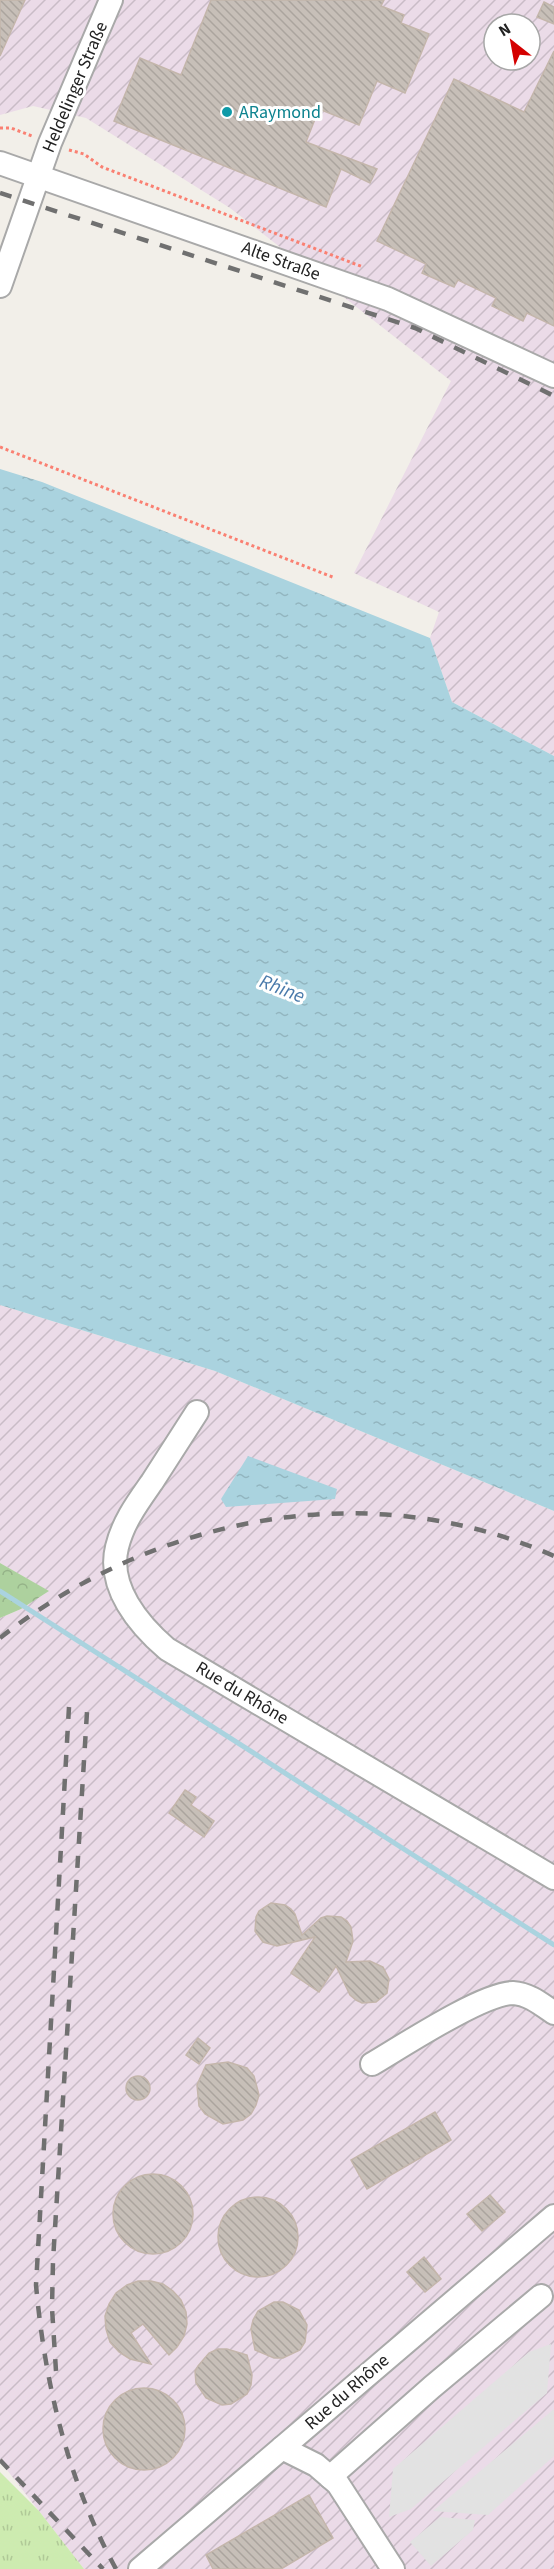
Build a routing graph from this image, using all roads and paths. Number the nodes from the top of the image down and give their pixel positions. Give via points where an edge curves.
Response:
1 (111, 0) edge
2 (0, 128) edge
3 (50, 143) junction
4 (0, 163) edge
5 (39, 175) junction
6 (333, 254) dead end
7 (0, 286) edge
8 (554, 376) edge
9 (0, 447) edge
10 (335, 578) dead end
11 (197, 1412) dead end
12 (554, 1878) edge
13 (554, 2013) edge
14 (372, 2064) dead end
15 (550, 2228) edge
16 (542, 2296) dead end
17 (282, 2448) junction
18 (330, 2477) junction
19 (140, 2569) edge
20 (393, 2569) edge

1 - 3 street, Heldelinger Straße
2 - 3 path via 26,132
3 - 5 street, Heldelinger Straße
3 - 6 path via 84,154 102,167
4 - 5 street, Alte Straße
5 - 7 street, Heldelinger Straße
5 - 8 street, Alte Straße via 388,299
9 - 10 path
11 - 12 street, Rue du Rhône via 128,1518 117,1547 116,1565 122,1590 147,1632 168,1649
13 - 14 street via 533,1998 512,1993 485,2000
15 - 17 street, Rue du Rhône
16 - 18 street
17 - 18 street via 316,2464
17 - 19 street, Rue du Rhône
18 - 20 street

